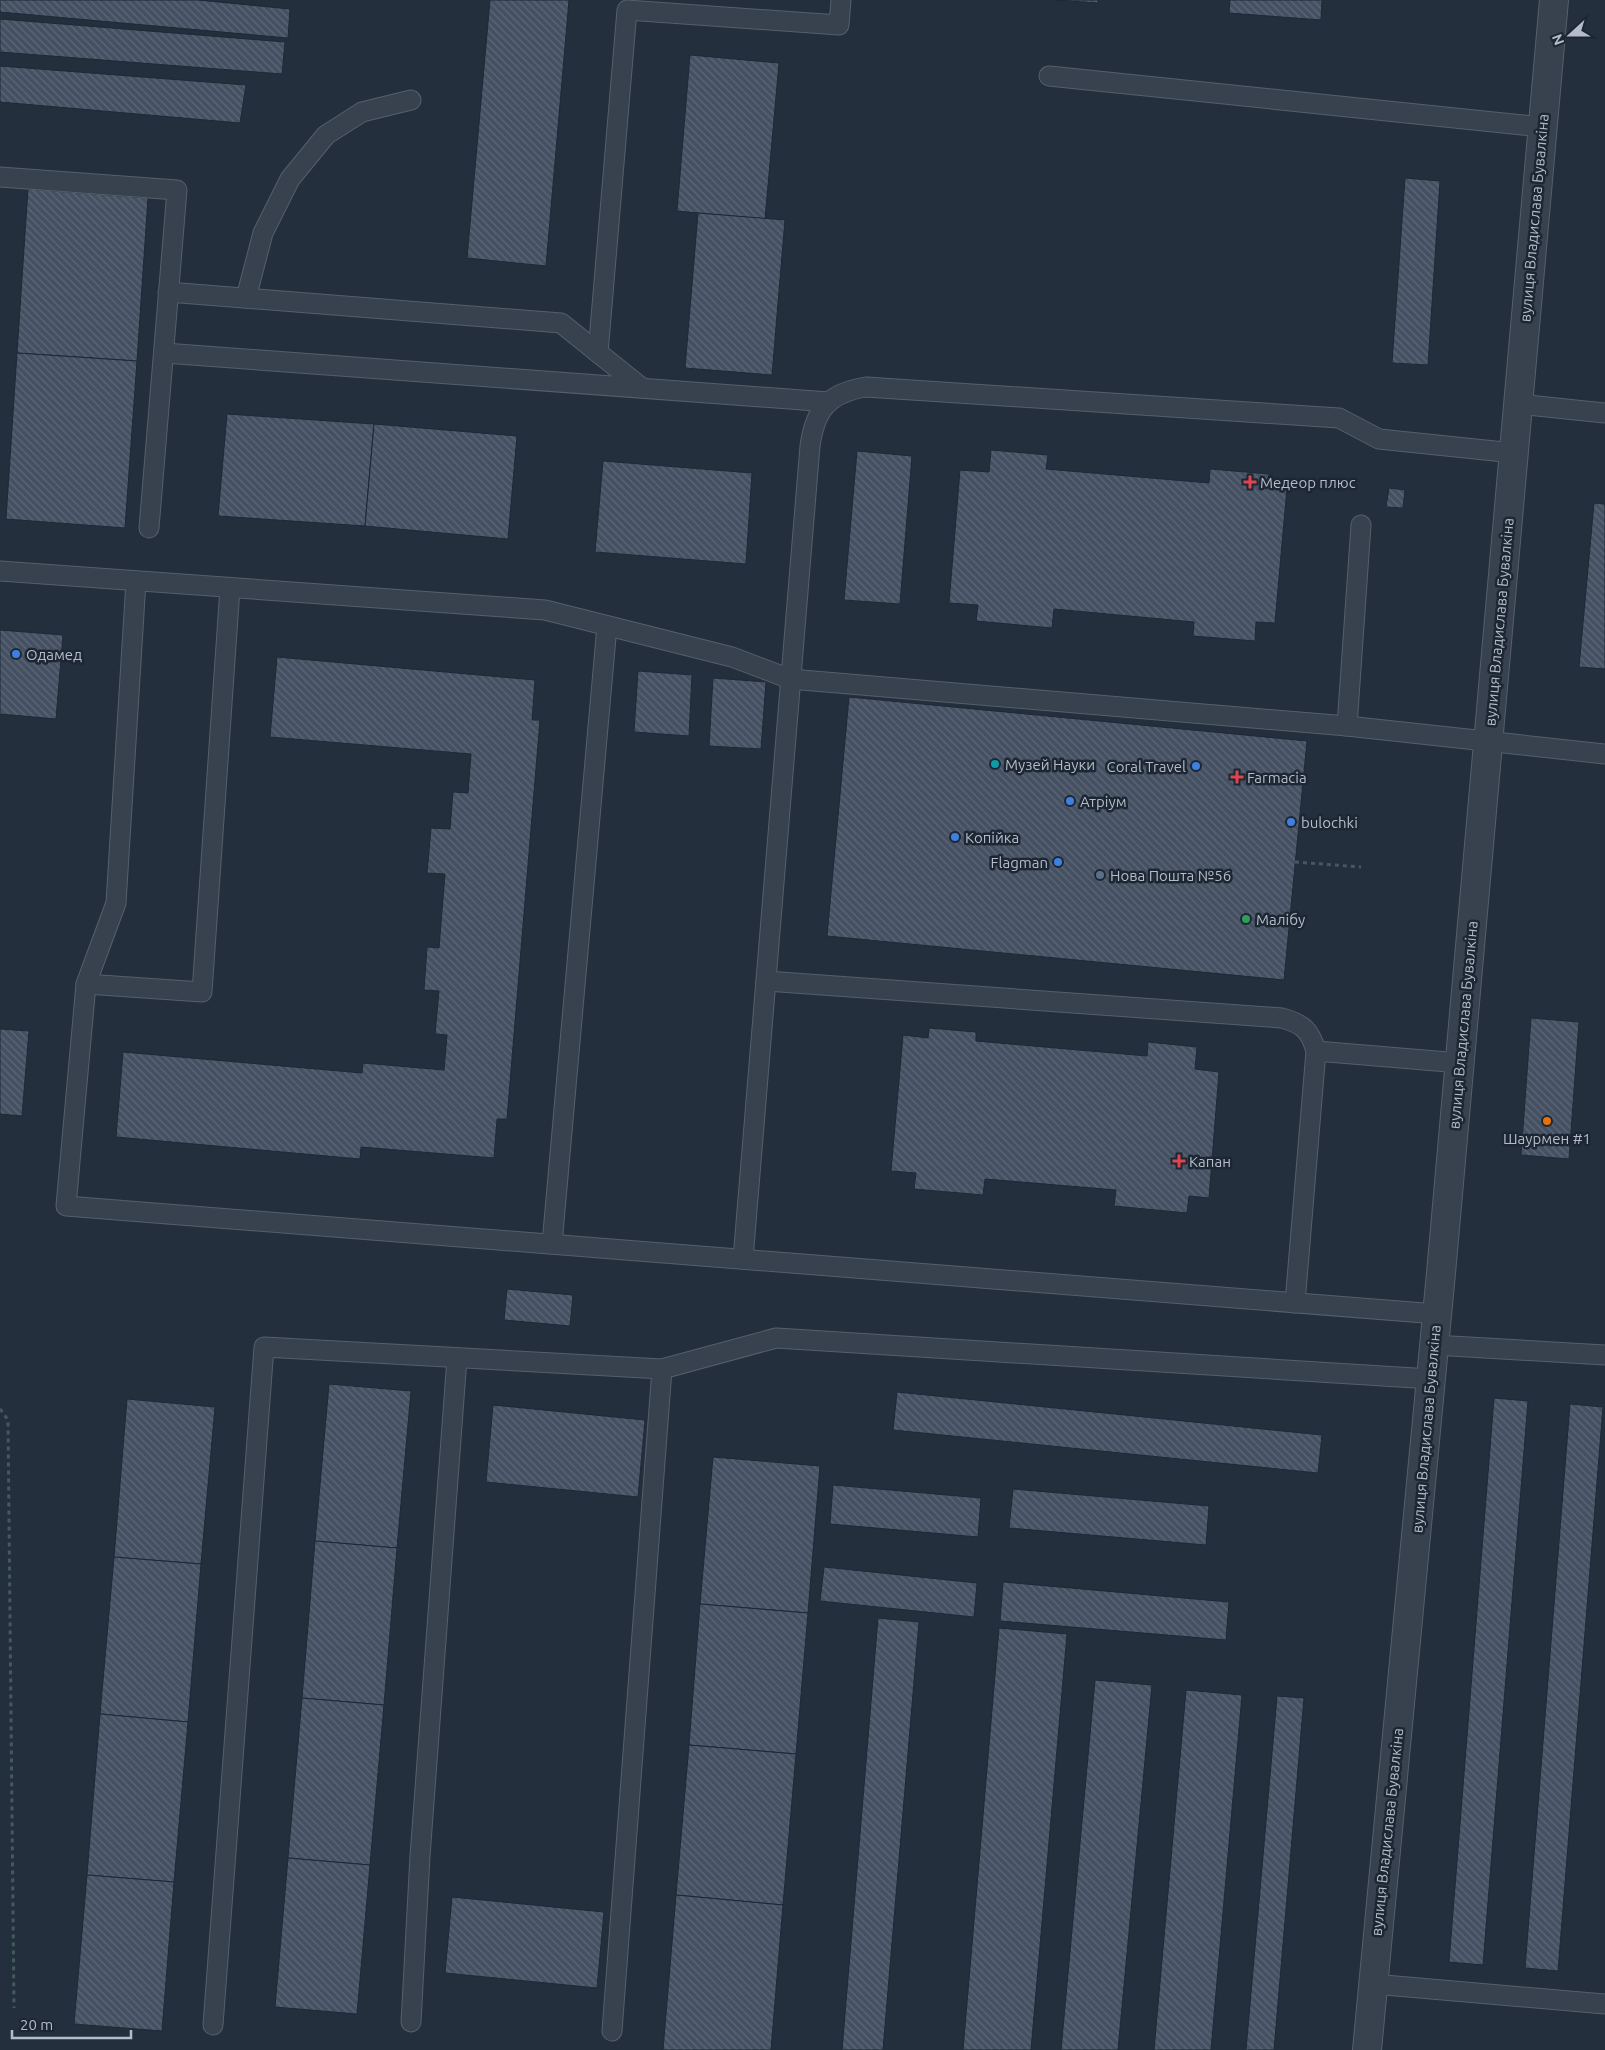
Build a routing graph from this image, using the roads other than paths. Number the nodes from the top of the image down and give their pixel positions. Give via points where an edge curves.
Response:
1 (841, 0) edge
2 (1554, 0) edge
3 (1049, 76) dead end
4 (411, 100) dead end
5 (1542, 127) junction
6 (0, 177) edge
7 (168, 292) junction
8 (246, 298) junction
9 (164, 353) junction
10 (598, 353) junction
11 (642, 388) junction
12 (829, 402) junction
13 (1518, 404) junction
14 (1605, 413) edge
15 (1514, 453) junction
16 (1361, 525) dead end
17 (150, 528) dead end
18 (0, 571) edge
19 (136, 581) junction
20 (230, 588) junction
21 (607, 626) junction
22 (790, 678) junction
23 (1346, 726) junction
24 (1488, 741) junction
25 (1605, 754) edge
26 (766, 981) junction
27 (86, 984) junction
28 (1316, 1051) junction
29 (1460, 1062) junction
30 (552, 1244) junction
31 (744, 1259) junction
32 (1296, 1303) junction
33 (1437, 1314) junction
34 (1434, 1345) junction
35 (1605, 1354) edge
36 (456, 1358) junction
37 (662, 1369) junction
38 (1431, 1380) junction
39 (1373, 1984) junction
40 (1605, 2004) edge
41 (411, 2022) dead end
42 (214, 2024) dead end
43 (612, 2031) dead end
44 (1366, 2050) edge

1 - 10 lane via 839,25 628,10
2 - 5 street, вулиця Владислава Бувалкіна
3 - 5 lane
4 - 8 lane via 362,112 326,135 290,179 263,233
5 - 13 street, вулиця Владислава Бувалкіна
6 - 7 lane via 177,190
7 - 8 lane
7 - 9 lane
8 - 10 lane via 561,323
9 - 11 lane
9 - 17 lane
10 - 11 lane
11 - 12 lane
12 - 15 lane via 851,389 866,387 1339,418 1379,440
12 - 22 lane via 821,409 813,425 810,446
13 - 14 lane
13 - 15 street, вулиця Владислава Бувалкіна
15 - 24 street, вулиця Владислава Бувалкіна
16 - 23 lane
18 - 19 lane
19 - 20 lane
19 - 27 lane via 116,903
20 - 21 lane via 545,610
20 - 27 lane via 202,992
21 - 22 lane via 732,657
21 - 30 lane
22 - 23 lane
22 - 26 lane
23 - 24 lane
24 - 25 lane
24 - 29 street, вулиця Владислава Бувалкіна
26 - 28 lane via 1282,1018 1298,1022 1311,1035
26 - 31 lane
27 - 30 lane via 66,1206
28 - 29 lane
28 - 32 lane
29 - 33 street, вулиця Владислава Бувалкіна
30 - 31 lane
31 - 32 lane
32 - 33 lane
33 - 34 street, вулиця Владислава Бувалкіна
34 - 35 lane
34 - 38 street, вулиця Владислава Бувалкіна
36 - 37 lane
36 - 41 lane
36 - 42 lane via 264,1347
37 - 38 lane via 776,1338
37 - 43 lane
38 - 39 street, вулиця Владислава Бувалкіна
39 - 40 lane
39 - 44 street, вулиця Владислава Бувалкіна

